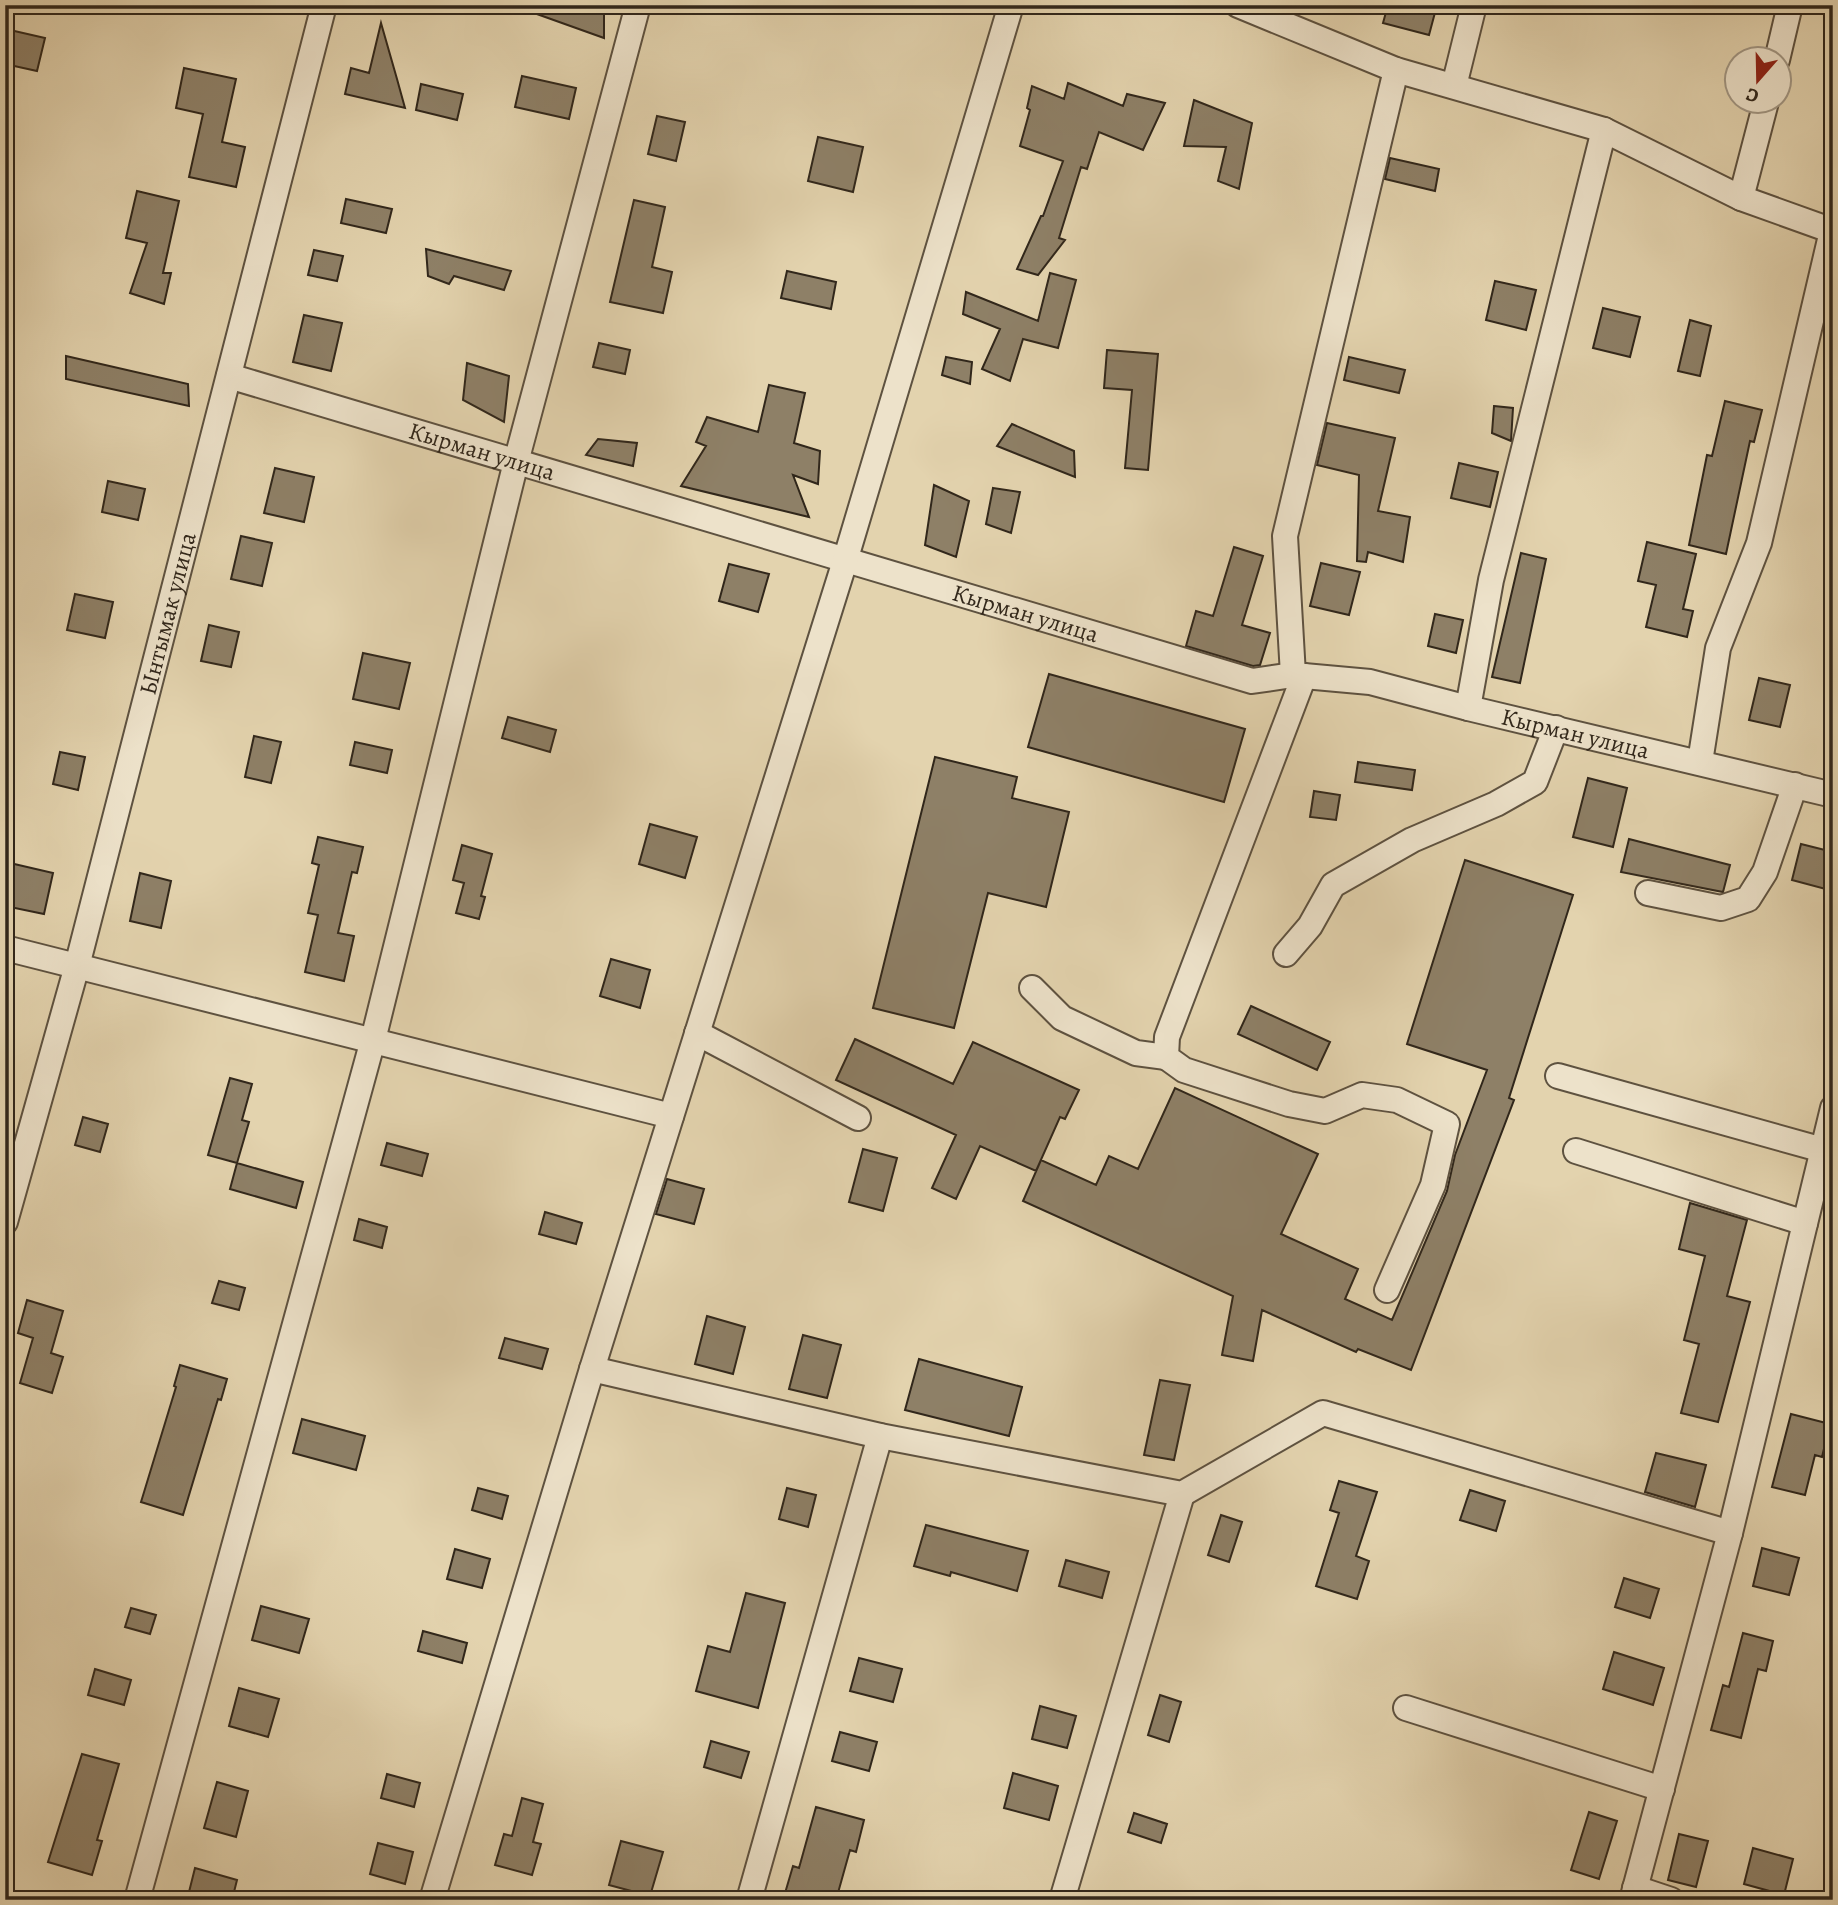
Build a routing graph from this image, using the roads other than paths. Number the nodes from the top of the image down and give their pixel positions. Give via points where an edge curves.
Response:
1 (324, 5) edge
2 (638, 5) edge
3 (1011, 5) edge
4 (1238, 5) edge
5 (1475, 5) edge
6 (1790, 5) edge
7 (1780, 46) edge
8 (1396, 70) junction
9 (1454, 86) junction
10 (1762, 116) edge
11 (1604, 130) junction
12 (1741, 198) junction
13 (1832, 231) edge
14 (229, 376) junction
15 (516, 462) junction
16 (845, 561) junction
17 (1298, 676) junction
18 (1468, 708) junction
19 (1556, 728) junction
20 (1700, 762) junction
21 (1795, 785) junction
22 (1833, 795) edge
23 (1648, 892) dead end
24 (5, 948) edge
25 (1286, 954) dead end
26 (77, 966) junction
27 (1032, 988) dead end
28 (697, 1033) junction
29 (373, 1040) junction
30 (1166, 1057) junction
31 (1558, 1076) dead end
32 (1833, 1108) edge
33 (671, 1116) junction
34 (858, 1118) dead end
35 (1823, 1150) junction
36 (1576, 1151) dead end
37 (5, 1222) edge
38 (1805, 1223) junction
39 (1387, 1290) dead end
40 (592, 1369) junction
41 (880, 1436) junction
42 (1182, 1494) junction
43 (1730, 1533) junction
44 (1406, 1708) dead end
45 (1662, 1789) junction
46 (1633, 1894) edge
47 (137, 1900) edge
48 (432, 1900) edge
49 (749, 1900) edge
50 (1062, 1900) edge
51 (1671, 1900) edge

1 - 14 street, Ынтымак улица
2 - 15 street
3 - 16 street
4 - 8 street
5 - 9 street
6 - 7 street
8 - 9 street
8 - 17 street via 1285,536
9 - 11 street
10 - 12 street
11 - 12 street
11 - 18 street via 1491,580
12 - 13 street
13 - 20 street via 1759,543 1718,648
14 - 15 street, Кырман улица
14 - 26 street, Ынтымак улица
15 - 16 street, Кырман улица
15 - 29 street
16 - 17 street, Кырман улица via 1252,681
16 - 28 street
17 - 18 street, Кырман улица via 1370,682
17 - 30 street via 1167,1037
18 - 19 street, Кырман улица
19 - 20 street, Кырман улица
19 - 25 street via 1535,782 1412,840 1333,884 1310,926
20 - 21 street, Кырман улица
21 - 22 street, Кырман улица
21 - 23 street via 1765,872 1748,899 1721,908
24 - 26 street
26 - 29 street
26 - 37 street, Ынтымак улица
27 - 30 street via 1062,1018 1136,1053
28 - 33 street
28 - 34 street
29 - 33 street
29 - 47 street
30 - 39 street via 1184,1070 1289,1104 1325,1111 1362,1095 1397,1100 1447,1124 1433,1185
31 - 35 street
32 - 35 street
33 - 40 street
35 - 38 street
36 - 38 street
38 - 43 street
40 - 41 street
40 - 48 street
41 - 42 street
41 - 49 street
42 - 43 street via 1323,1413
42 - 50 street
43 - 45 street
44 - 45 street
45 - 46 street
46 - 51 street

